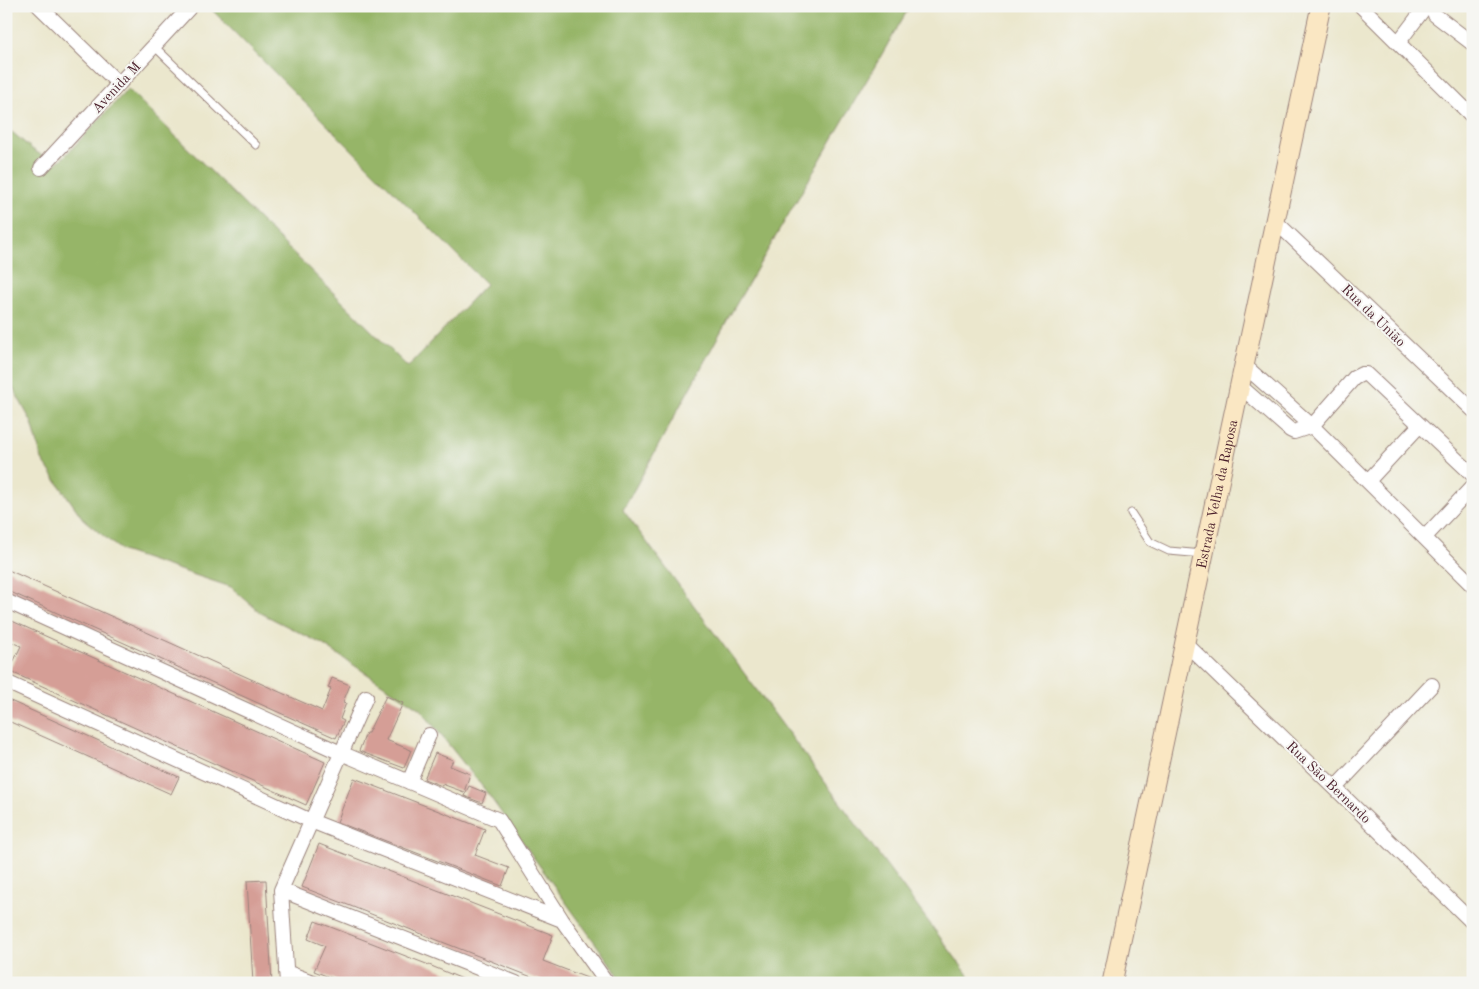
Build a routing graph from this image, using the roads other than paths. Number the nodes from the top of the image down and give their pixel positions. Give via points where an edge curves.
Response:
1 (39, 6) edge
2 (191, 6) edge
3 (1321, 6) edge
4 (1360, 6) edge
5 (1430, 11) edge
6 (1398, 43) junction
7 (1473, 44) edge
8 (154, 46) junction
9 (119, 84) junction
10 (1473, 117) edge
11 (256, 145) dead end
12 (41, 168) dead end
13 (1275, 221) junction
14 (1245, 366) junction
15 (1240, 386) junction
16 (1473, 410) edge
17 (1420, 425) junction
18 (1312, 426) junction
19 (1473, 475) edge
20 (1368, 482) junction
21 (1473, 486) edge
22 (1131, 513) dead end
23 (1424, 537) junction
24 (1203, 554) junction
25 (1473, 586) edge
26 (6, 601) edge
27 (1184, 642) junction
28 (6, 682) edge
29 (1432, 685) dead end
30 (366, 697) dead end
31 (429, 735) dead end
32 (341, 753) junction
33 (410, 782) junction
34 (1335, 788) junction
35 (311, 821) junction
36 (281, 890) junction
37 (562, 920) junction
38 (1473, 923) edge
39 (287, 977) edge
40 (315, 983) edge
41 (516, 983) edge
42 (607, 983) edge
43 (1112, 983) edge

1 - 9 street
2 - 8 street, Avenida M
3 - 13 street, Estrada Velha da Raposa
4 - 6 street
5 - 6 street
5 - 7 street
6 - 10 street
8 - 9 street, Avenida M
8 - 11 lane
9 - 12 street, Avenida M
13 - 14 street, Estrada Velha da Raposa
13 - 16 street, Rua da União
14 - 15 street, Estrada Velha da Raposa
14 - 18 street
15 - 18 street via 1290,430 1294,432
15 - 24 street, Estrada Velha da Raposa
17 - 18 street via 1369,376 1362,374 1354,378
17 - 19 street
17 - 20 street
18 - 20 street
20 - 23 street
21 - 23 street
22 - 24 lane via 1150,542 1169,551
23 - 25 street
24 - 27 street, Estrada Velha da Raposa
26 - 32 street
27 - 34 street, Rua São Bernardo
27 - 43 street, Estrada Velha da Raposa
28 - 35 street
29 - 34 street
30 - 32 street
31 - 33 street
32 - 33 street
32 - 35 street
33 - 37 street via 499,820
34 - 38 street, Rua São Bernardo
35 - 36 street
35 - 37 street
36 - 39 street
36 - 41 street
37 - 42 street
39 - 40 street

